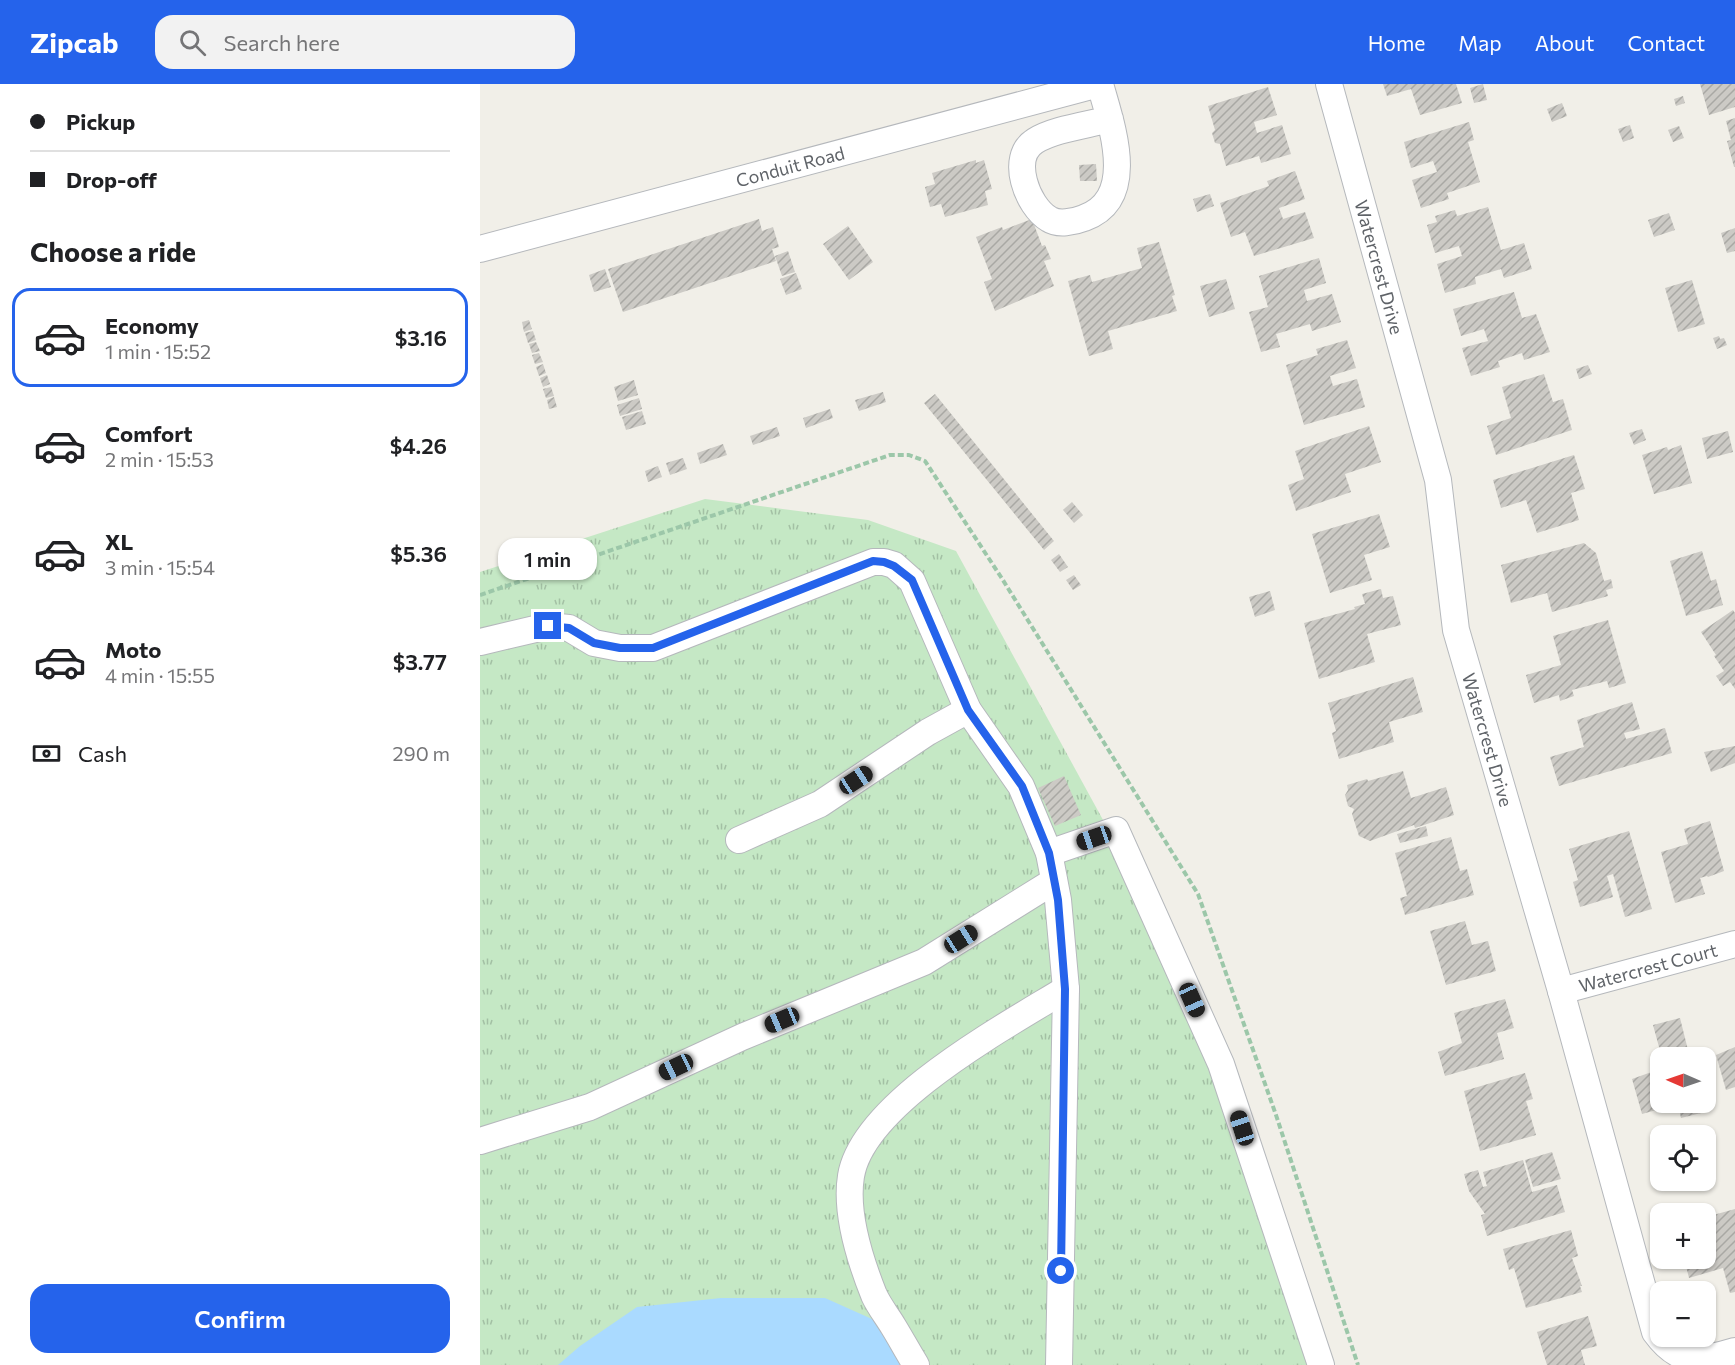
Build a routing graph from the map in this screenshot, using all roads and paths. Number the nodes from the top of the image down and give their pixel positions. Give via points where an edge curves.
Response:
1 (1100, 84) edge
2 (1329, 84) edge
3 (1110, 119) dead end
4 (480, 249) edge
5 (480, 642) edge
6 (968, 710) junction
7 (740, 840) dead end
8 (1049, 853) junction
9 (1054, 881) junction
10 (1735, 944) edge
11 (1065, 989) junction
12 (1561, 991) junction
13 (480, 1141) edge
14 (1735, 1352) edge
15 (916, 1365) edge
16 (1059, 1365) edge
17 (1321, 1365) edge

1 - 3 street
1 - 4 street, Conduit Road
2 - 12 street, Watercrest Drive via 1438,480 1456,630
5 - 6 street via 548,626 569,628 594,643 653,648 873,561 884,562 912,580
6 - 7 street via 820,804
6 - 8 street via 1022,786
8 - 9 street
8 - 17 street via 1116,830 1221,1064
9 - 11 street
9 - 13 street via 924,962 742,1036 590,1107
10 - 12 street, Watercrest Court
11 - 15 street via 957,1056 900,1101 864,1141 857,1158 850,1194 855,1239 875,1297
11 - 16 street
12 - 14 street, Watercrest Drive via 1655,1332 1669,1349 1693,1360

